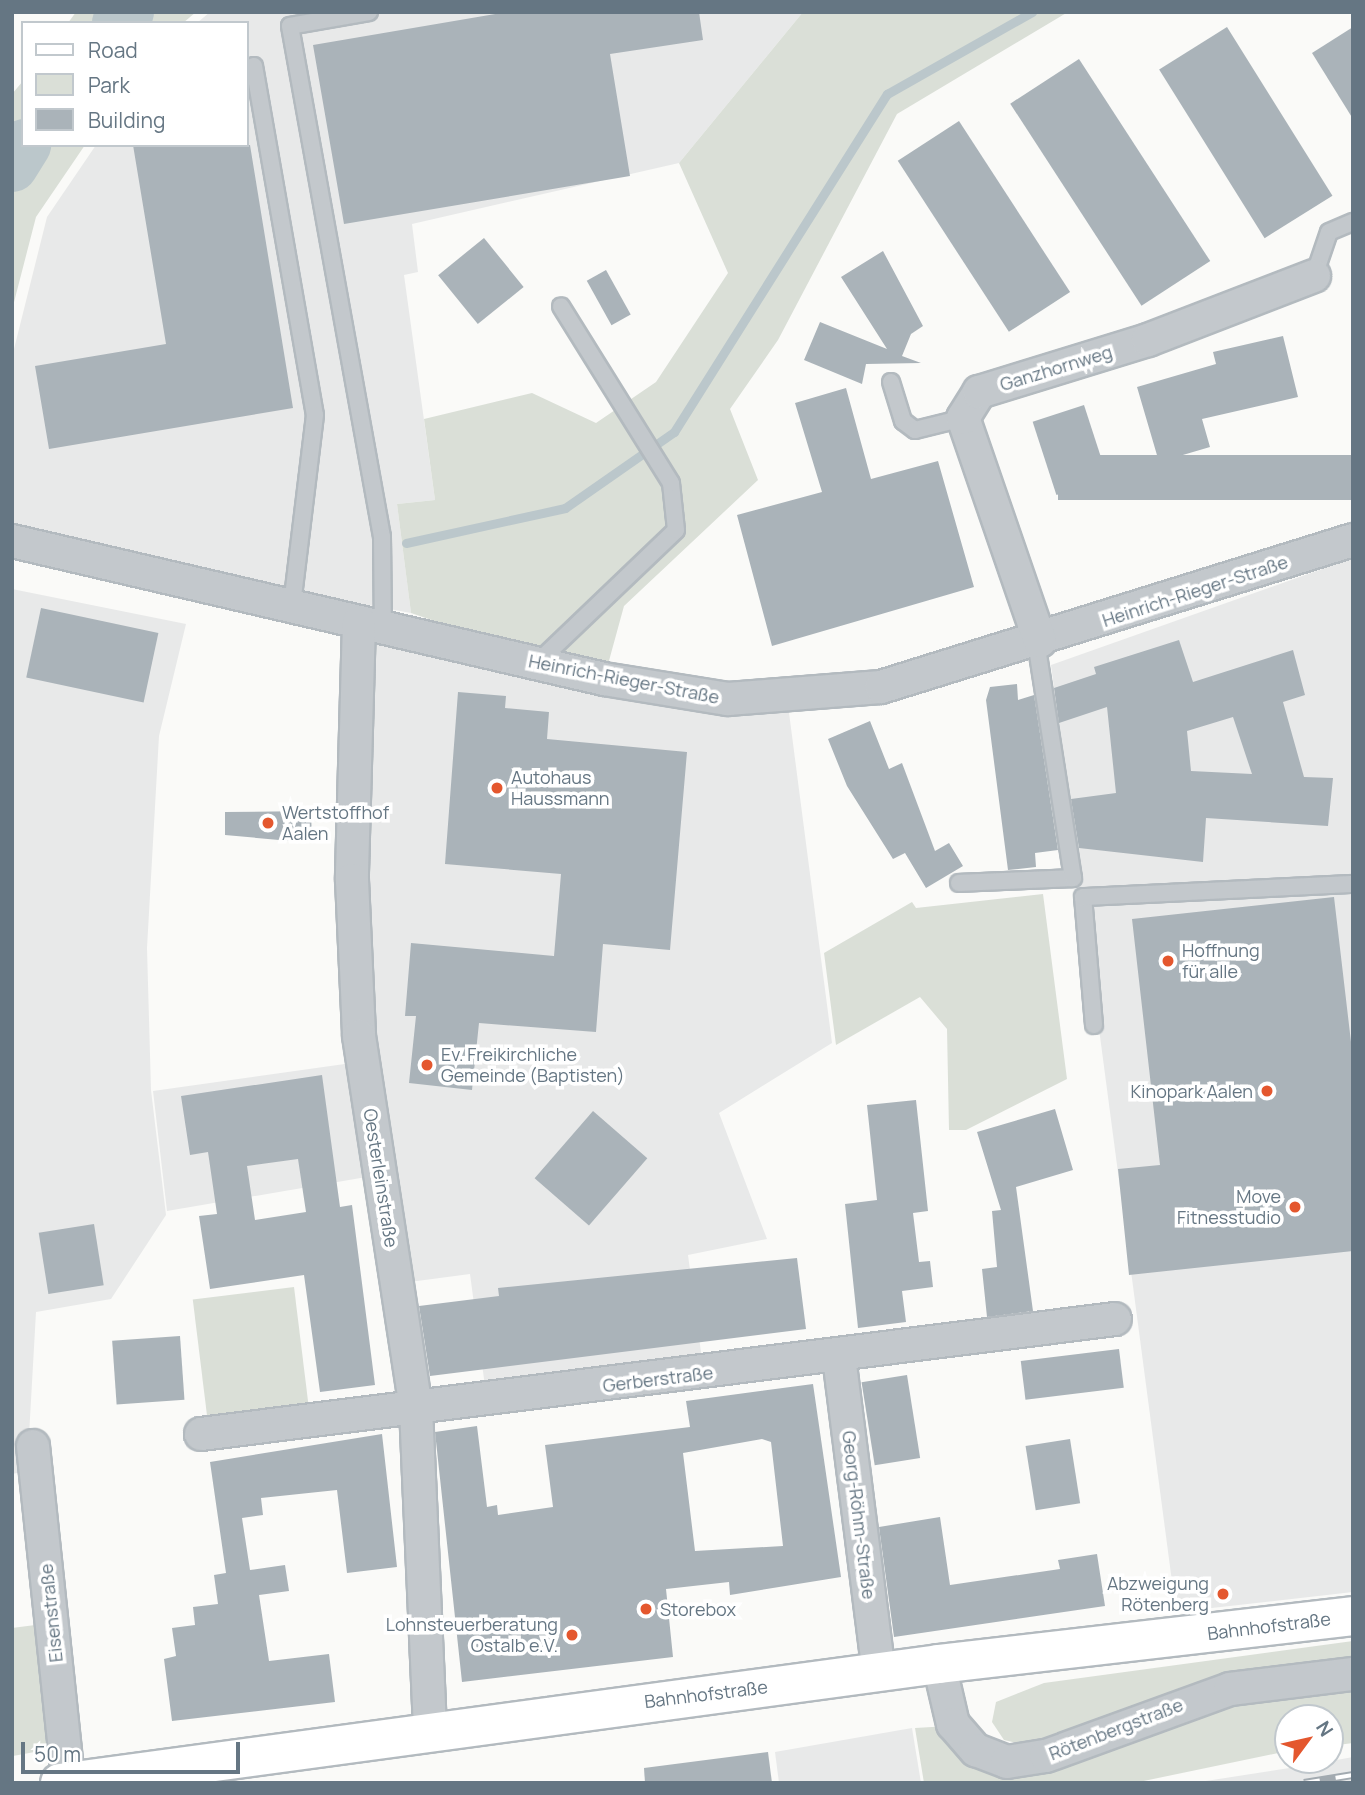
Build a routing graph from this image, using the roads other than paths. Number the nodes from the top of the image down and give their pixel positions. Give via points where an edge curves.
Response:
1 (369, 12) edge
2 (254, 66) dead end
3 (1353, 222) edge
4 (1314, 276) joint
5 (561, 306) dead end
6 (891, 382) dead end
7 (963, 418) junction
8 (1353, 540) edge
9 (13, 542) edge
10 (292, 606) junction
11 (371, 625) junction
12 (1038, 641) junction
13 (537, 663) junction
14 (959, 883) dead end
15 (1353, 884) edge
16 (1094, 1025) dead end
17 (1115, 1319) dead end
18 (839, 1357) junction
19 (416, 1408) junction
20 (201, 1434) dead end
21 (33, 1446) dead end
22 (1353, 1616) edge
23 (939, 1664) junction
24 (879, 1672) junction
25 (1353, 1674) edge
26 (430, 1732) junction
27 (180, 1774) edge
28 (64, 1782) edge

1 - 11 lane via 290,26 382,537
2 - 10 lane via 315,415
3 - 4 lane, Ganzhornweg via 1329,232
4 - 7 street, Ganzhornweg via 1148,340 979,392
5 - 13 lane via 671,483 676,530
6 - 7 lane via 903,421 915,430
7 - 12 street
8 - 12 street, Heinrich-Rieger-Straße
9 - 10 street, Heinrich-Rieger-Straße
10 - 11 street, Heinrich-Rieger-Straße
11 - 13 street, Heinrich-Rieger-Straße
11 - 19 street, Oesterleinstraße via 352,880 359,1036
12 - 13 street, Heinrich-Rieger-Straße via 881,687 728,699
12 - 14 lane via 1073,878
15 - 16 lane via 1083,897
17 - 18 street, Gerberstraße
18 - 19 street, Gerberstraße
18 - 24 street, Georg-Röhm-Straße
19 - 20 street, Gerberstraße
19 - 26 street, Oesterleinstraße
21 - 28 street, Eisenstraße
22 - 23 main road, Bahnhofstraße
23 - 24 main road, Bahnhofstraße
23 - 25 street, Rötenbergstraße via 947,1709 962,1738 990,1757 1025,1762 1217,1692
24 - 26 main road, Bahnhofstraße
26 - 27 main road, Bahnhofstraße
27 - 28 main road, Bahnhofstraße

